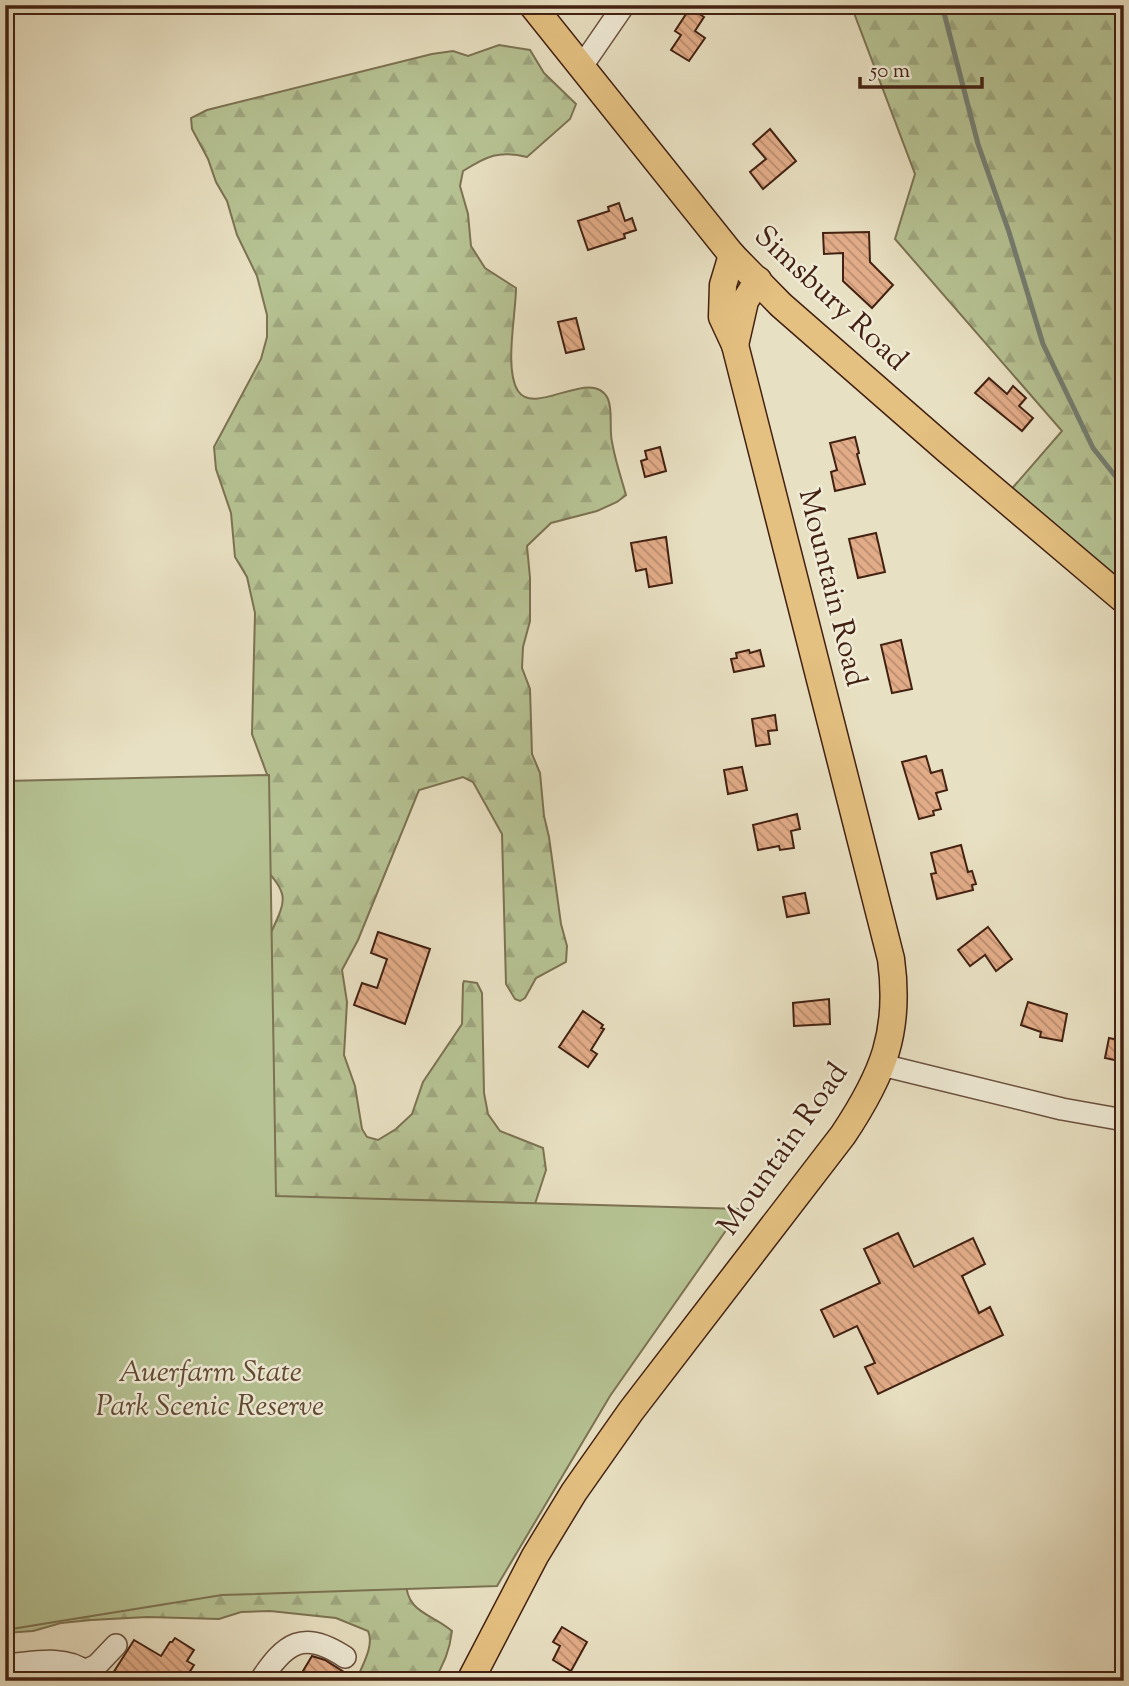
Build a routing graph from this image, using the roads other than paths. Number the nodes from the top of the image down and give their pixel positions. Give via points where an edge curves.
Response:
1 (532, 5) edge
2 (624, 5) edge
3 (582, 66) junction
4 (733, 255) junction
5 (758, 280) junction
6 (735, 345) junction
7 (1124, 600) edge
8 (882, 1065) junction
9 (1124, 1120) edge
10 (116, 1645) dead end
11 (345, 1657) dead end
12 (5, 1665) edge
13 (84, 1676) edge
14 (260, 1681) edge
15 (470, 1681) edge

1 - 3 main road, Simsbury Road
2 - 3 street
3 - 4 main road, Simsbury Road
4 - 5 main road, Simsbury Road
4 - 6 main road, Mountain Road via 723,285 722,317
5 - 6 main road, Mountain Road via 746,301
5 - 7 main road, Simsbury Road via 947,450
6 - 8 main road, Mountain Road via 891,959 895,1007
8 - 9 street via 1062,1110
8 - 15 main road, Mountain Road via 843,1135 574,1492
10 - 13 street
11 - 14 street via 331,1648 305,1642 291,1645
12 - 13 street via 73,1663

